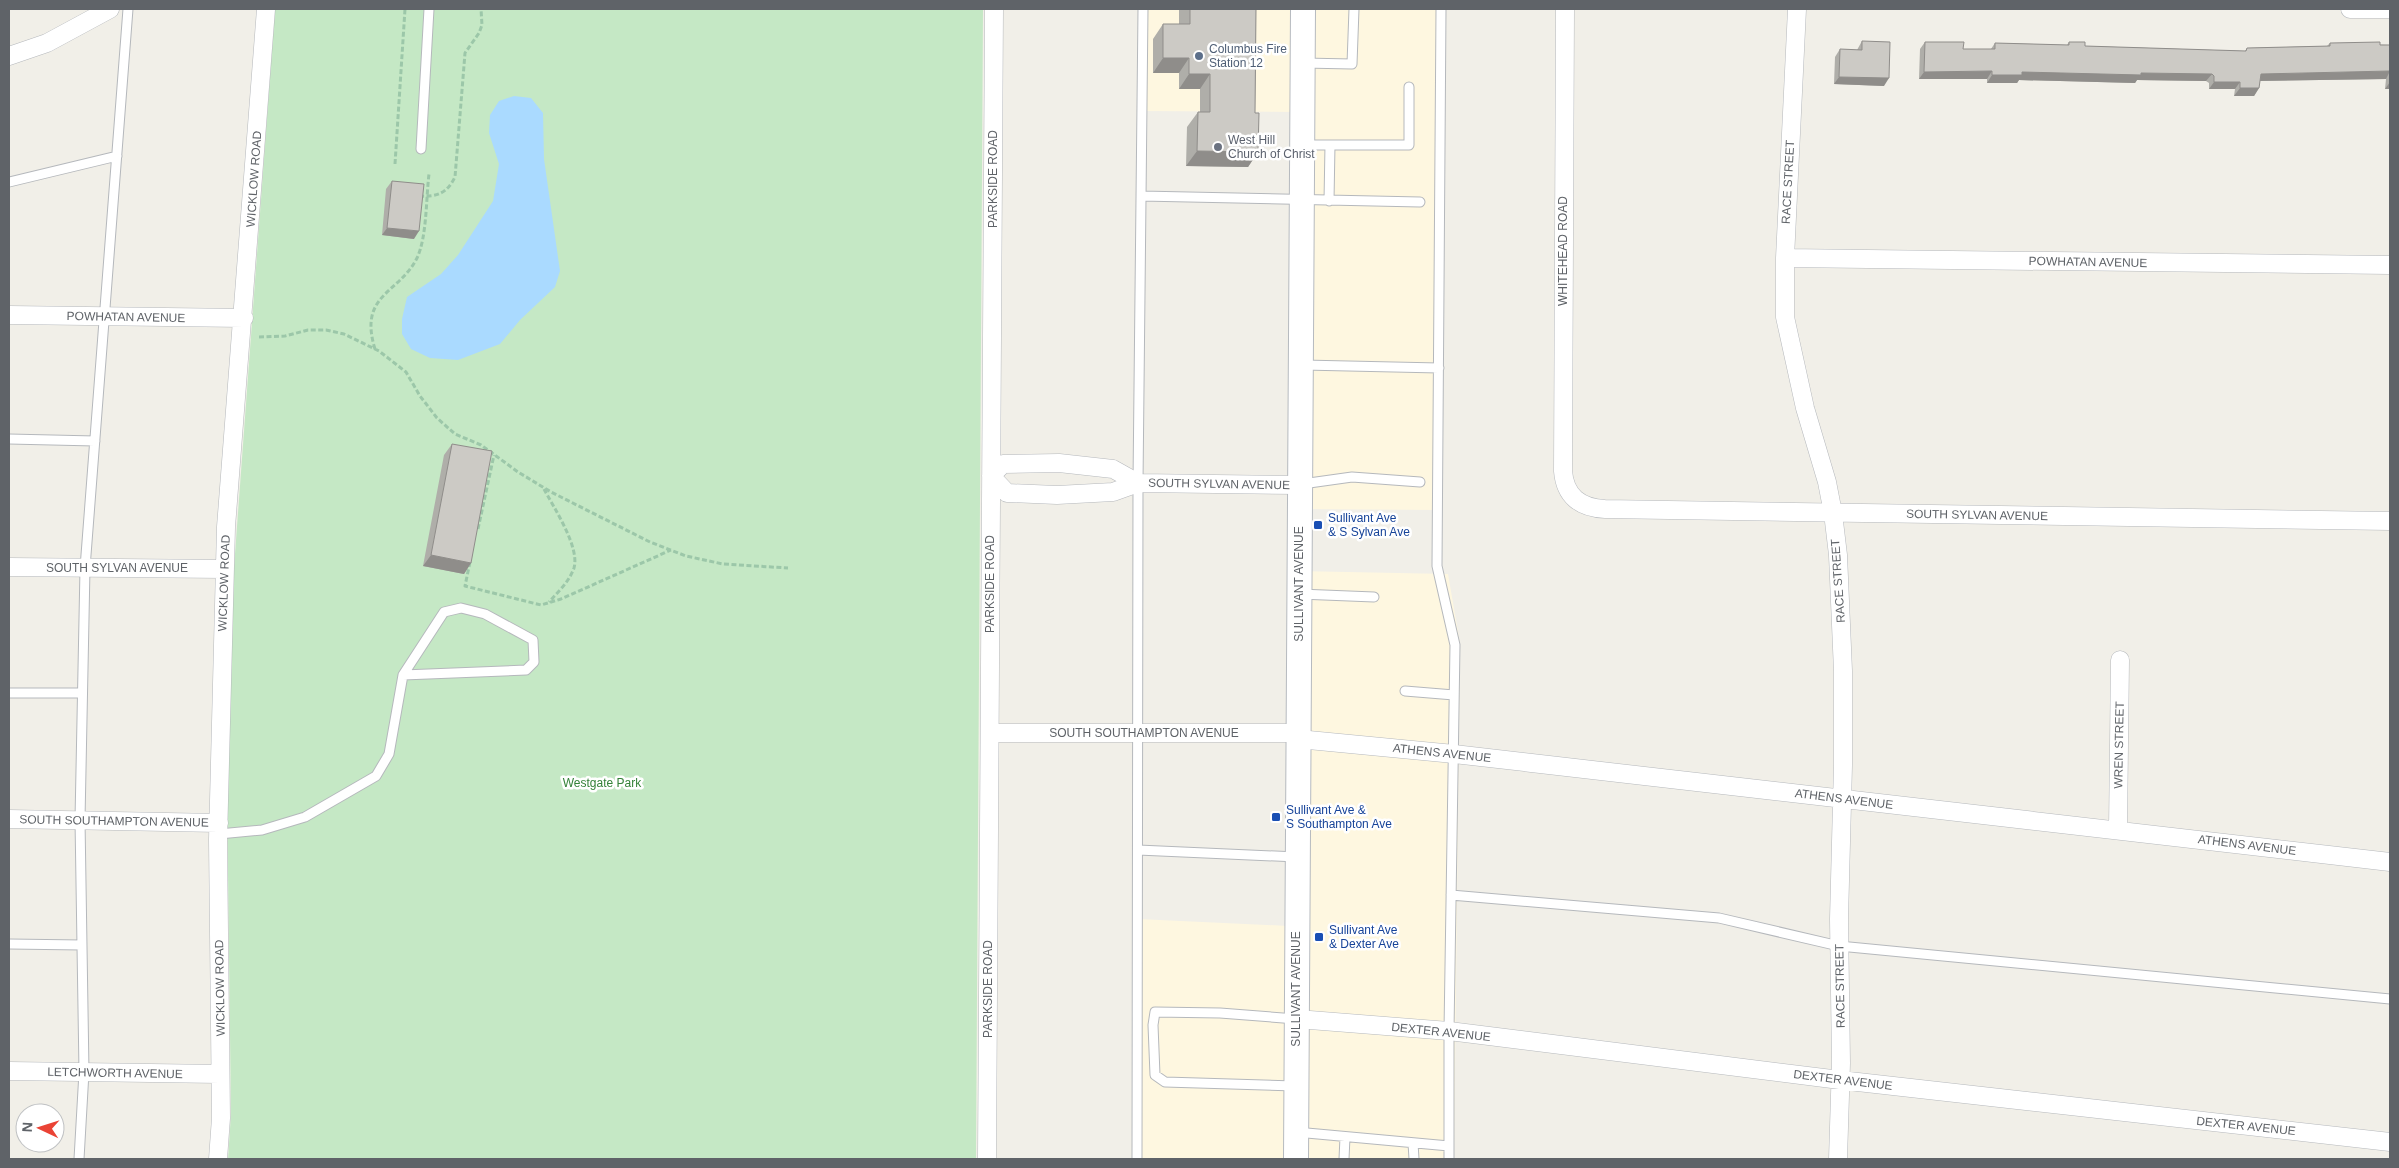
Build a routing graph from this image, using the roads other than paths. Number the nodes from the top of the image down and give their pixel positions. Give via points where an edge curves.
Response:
1 (110, 9) edge
2 (128, 9) edge
3 (266, 9) edge
4 (429, 9) edge
5 (994, 9) edge
6 (1143, 9) edge
7 (1303, 9) edge
8 (1354, 9) edge
9 (1441, 9) edge
10 (1565, 9) edge
11 (1797, 9) edge
12 (2350, 9) edge
13 (2390, 9) edge
14 (9, 56) edge
15 (1303, 63) junction
16 (1409, 87) dead end
17 (1302, 145) junction
18 (1330, 145) junction
19 (421, 149) dead end
20 (117, 156) junction
21 (9, 182) edge
22 (1140, 196) junction
23 (1301, 200) junction
24 (1329, 201) junction
25 (1420, 202) dead end
26 (1785, 258) junction
27 (2390, 265) edge
28 (9, 315) edge
29 (105, 316) junction
30 (244, 318) junction
31 (1300, 365) junction
32 (1438, 368) junction
33 (9, 438) edge
34 (95, 441) junction
35 (991, 476) junction
36 (1420, 482) dead end
37 (1138, 483) junction
38 (1299, 484) junction
39 (1568, 493) joint
40 (1833, 513) junction
41 (2390, 521) edge
42 (9, 567) edge
43 (85, 568) junction
44 (225, 569) junction
45 (1299, 594) junction
46 (1374, 597) dead end
47 (2120, 660) dead end
48 (403, 676) junction
49 (1405, 691) dead end
50 (9, 693) edge
51 (82, 693) junction
52 (1454, 695) junction
53 (990, 733) junction
54 (1139, 733) junction
55 (1298, 736) junction
56 (1454, 754) junction
57 (1842, 799) junction
58 (9, 819) edge
59 (80, 820) junction
60 (219, 828) junction
61 (2118, 830) junction
62 (1138, 850) junction
63 (1297, 857) junction
64 (2390, 862) edge
65 (1451, 895) junction
66 (9, 944) edge
67 (82, 945) junction
68 (1839, 946) junction
69 (2390, 999) edge
70 (1297, 1020) junction
71 (1448, 1031) junction
72 (9, 1071) edge
73 (84, 1072) junction
74 (220, 1074) junction
75 (1840, 1080) junction
76 (1296, 1086) junction
77 (1296, 1132) junction
78 (1345, 1136) junction
79 (1413, 1142) junction
80 (2390, 1142) edge
81 (1449, 1146) junction
82 (79, 1159) edge
83 (218, 1159) edge
84 (987, 1159) edge
85 (1136, 1159) edge
86 (1296, 1159) edge
87 (1344, 1159) edge
88 (1414, 1159) edge
89 (1449, 1159) edge
90 (1838, 1159) edge

1 - 14 street via 47,44
2 - 20 lane
3 - 30 street, WICKLOW ROAD
4 - 19 lane
5 - 35 street, PARKSIDE ROAD
6 - 22 lane
7 - 15 main road, SULLIVANT AVENUE
8 - 15 lane via 1352,64
9 - 32 lane
10 - 39 street, WHITEHEAD ROAD via 1563,471
11 - 26 street, RACE STREET
12 - 13 street
15 - 17 main road, SULLIVANT AVENUE
16 - 18 lane via 1409,145
17 - 18 lane
17 - 23 main road, SULLIVANT AVENUE
18 - 24 lane
20 - 21 lane
20 - 29 lane
22 - 23 lane
22 - 37 lane
23 - 24 lane
23 - 31 main road, SULLIVANT AVENUE
24 - 25 lane
26 - 27 street, POWHATAN AVENUE
26 - 40 street, RACE STREET via 1785,317
28 - 29 street, POWHATAN AVENUE
29 - 30 street, POWHATAN AVENUE
29 - 34 lane
30 - 44 street, WICKLOW ROAD
31 - 32 lane
31 - 38 main road, SULLIVANT AVENUE
32 - 52 lane via 1437,566 1455,645
33 - 34 lane
34 - 43 lane
35 - 37 street, SOUTH SYLVAN AVENUE via 1007,492 1057,495 1113,492
35 - 37 street, SOUTH SYLVAN AVENUE via 1004,464 1059,463 1113,469
35 - 53 street, PARKSIDE ROAD
36 - 38 lane via 1352,477
37 - 38 street, SOUTH SYLVAN AVENUE
37 - 54 lane
38 - 45 main road, SULLIVANT AVENUE
39 - 40 street, SOUTH SYLVAN AVENUE via 1576,501 1595,509
40 - 41 street, SOUTH SYLVAN AVENUE
40 - 57 street, RACE STREET via 1843,671
42 - 43 street, SOUTH SYLVAN AVENUE
43 - 44 street, SOUTH SYLVAN AVENUE
43 - 51 lane
44 - 60 street, WICKLOW ROAD
45 - 46 lane
45 - 55 main road, SULLIVANT AVENUE
47 - 61 street, WREN STREET
48 - 48 lane via 444,612 461,608 484,614 533,640 534,662 526,670
48 - 60 lane via 389,754 376,776 305,816 262,830
49 - 52 lane
50 - 51 lane
51 - 59 lane
52 - 56 lane
53 - 54 street, SOUTH SOUTHAMPTON AVENUE
53 - 84 street, PARKSIDE ROAD
54 - 55 street, SOUTH SOUTHAMPTON AVENUE
54 - 62 lane
55 - 56 street, ATHENS AVENUE
55 - 63 main road, SULLIVANT AVENUE
56 - 57 street, ATHENS AVENUE
56 - 65 lane
57 - 61 street, ATHENS AVENUE
57 - 68 street, RACE STREET
58 - 59 street, SOUTH SOUTHAMPTON AVENUE
59 - 60 street, SOUTH SOUTHAMPTON AVENUE
59 - 67 lane
60 - 74 street, WICKLOW ROAD
61 - 64 street, ATHENS AVENUE
62 - 63 lane
62 - 85 lane
63 - 70 main road, SULLIVANT AVENUE
65 - 68 lane via 1719,918
65 - 71 lane
66 - 67 lane
67 - 73 lane
68 - 69 lane
68 - 75 street, RACE STREET
70 - 71 street, DEXTER AVENUE
70 - 76 main road, SULLIVANT AVENUE
70 - 76 lane via 1220,1013 1155,1012 1153,1025 1155,1075 1165,1082
71 - 75 street, DEXTER AVENUE
71 - 81 lane
72 - 73 street, LETCHWORTH AVENUE
73 - 74 street, LETCHWORTH AVENUE
73 - 82 lane
74 - 83 street, WICKLOW ROAD
75 - 80 street, DEXTER AVENUE
75 - 90 street, RACE STREET
76 - 77 main road, SULLIVANT AVENUE
77 - 78 lane
77 - 86 main road, SULLIVANT AVENUE
78 - 79 lane
78 - 87 lane
79 - 81 lane
79 - 88 lane
81 - 89 lane

